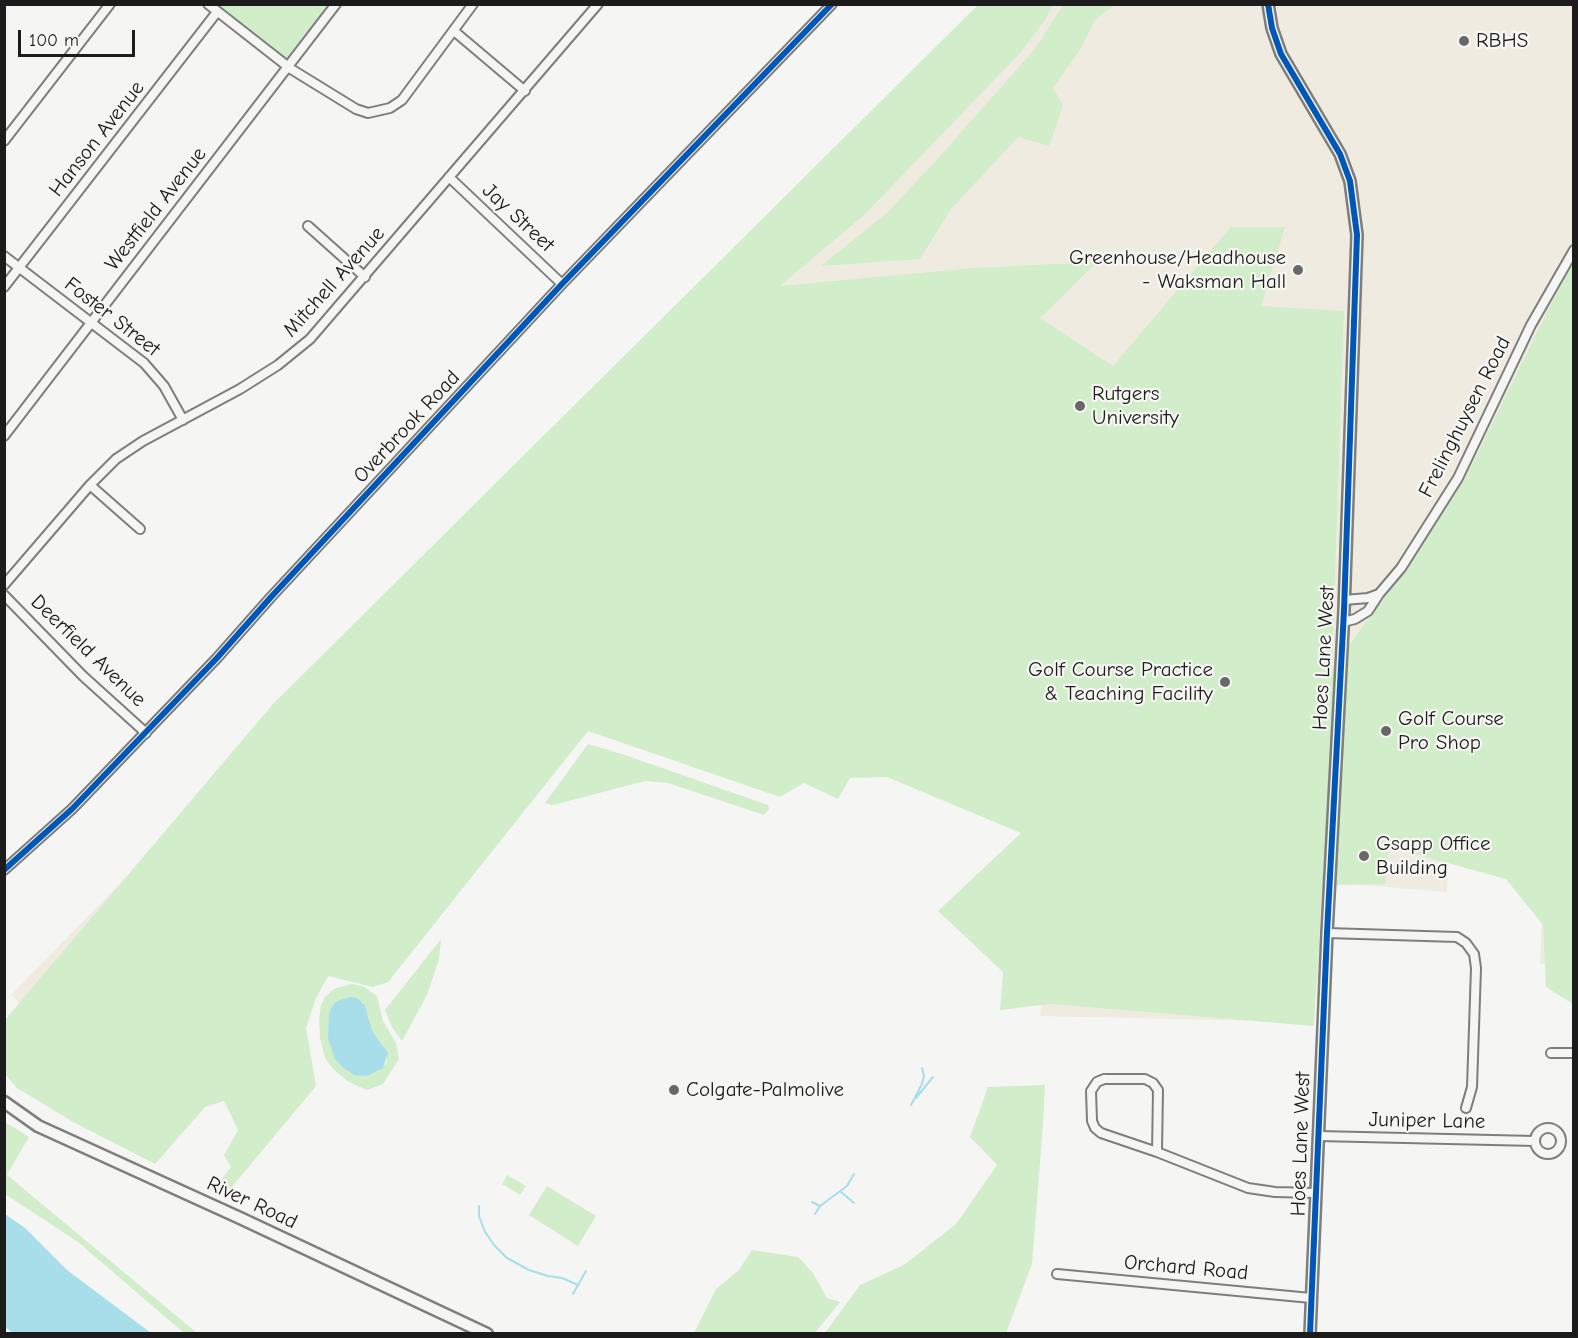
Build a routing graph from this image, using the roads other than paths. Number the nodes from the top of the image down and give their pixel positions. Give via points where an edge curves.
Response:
1 (110, 4) edge
2 (208, 4) edge
3 (336, 4) edge
4 (473, 4) edge
5 (598, 4) edge
6 (832, 4) edge
7 (1268, 4) edge
8 (217, 12) junction
9 (454, 31) junction
10 (289, 67) junction
11 (525, 90) junction
12 (4, 141) edge
13 (449, 177) junction
14 (308, 226) dead end
15 (1574, 250) edge
16 (4, 256) edge
17 (20, 267) junction
18 (365, 277) junction
19 (562, 284) junction
20 (4, 287) edge
21 (91, 323) junction
22 (183, 420) junction
23 (4, 436) edge
24 (90, 485) junction
25 (140, 529) dead end
26 (4, 585) edge
27 (1379, 594) junction
28 (4, 595) edge
29 (1344, 600) junction
30 (1343, 622) junction
31 (146, 733) junction
32 (4, 870) edge
33 (1327, 933) junction
34 (1551, 1053) dead end
35 (1574, 1053) edge
36 (4, 1102) edge
37 (1466, 1108) dead end
38 (1318, 1136) junction
39 (1535, 1141) dead end
40 (1157, 1152) junction
41 (1316, 1193) junction
42 (1057, 1274) dead end
43 (1311, 1298) junction
44 (487, 1334) edge
45 (1310, 1334) edge

1 - 12 street
2 - 8 street
3 - 10 street, Westfield Avenue
4 - 9 street
5 - 11 street, Mitchell Avenue
6 - 19 street, Overbrook Road
7 - 29 street, Hoes Lane West via 1281,54 1340,154 1354,207 1357,235
8 - 10 street
8 - 17 street, Hanson Avenue
9 - 10 street via 402,100 378,112 356,110
9 - 11 street
10 - 21 street, Westfield Avenue
11 - 13 street, Mitchell Avenue
13 - 18 street, Mitchell Avenue
13 - 19 street, Jay Street
14 - 18 street
15 - 27 street, Frelinghuysen Road via 1531,325 1458,478 1401,568
16 - 17 street, Foster Street
17 - 20 street, Hanson Avenue
17 - 21 street, Foster Street
18 - 22 street, Mitchell Avenue via 310,339 278,365
19 - 31 street, Overbrook Road
21 - 22 street, Foster Street via 144,363 164,386
21 - 23 street, Westfield Avenue
22 - 24 street, Mitchell Avenue via 116,459
24 - 25 street
24 - 26 street, Mitchell Avenue
27 - 29 street
27 - 30 street, Frelinghuysen Road via 1368,611
28 - 31 street, Deerfield Avenue via 83,676
29 - 30 street, Hoes Lane West
30 - 33 street, Hoes Lane West
31 - 32 street, Overbrook Road via 72,809
33 - 37 street via 1456,937 1466,943 1474,954 1476,969 1472,1087
33 - 38 street, Hoes Lane West
34 - 35 street
36 - 44 main road, River Road via 38,1126
38 - 39 street, Juniper Lane
38 - 41 street, Hoes Lane West
40 - 40 street via 1159,1099 1153,1083 1145,1079 1097,1082 1091,1091 1095,1128
40 - 41 street via 1248,1188
41 - 43 street, Hoes Lane West
42 - 43 street, Orchard Road
43 - 45 street, Hoes Lane West

